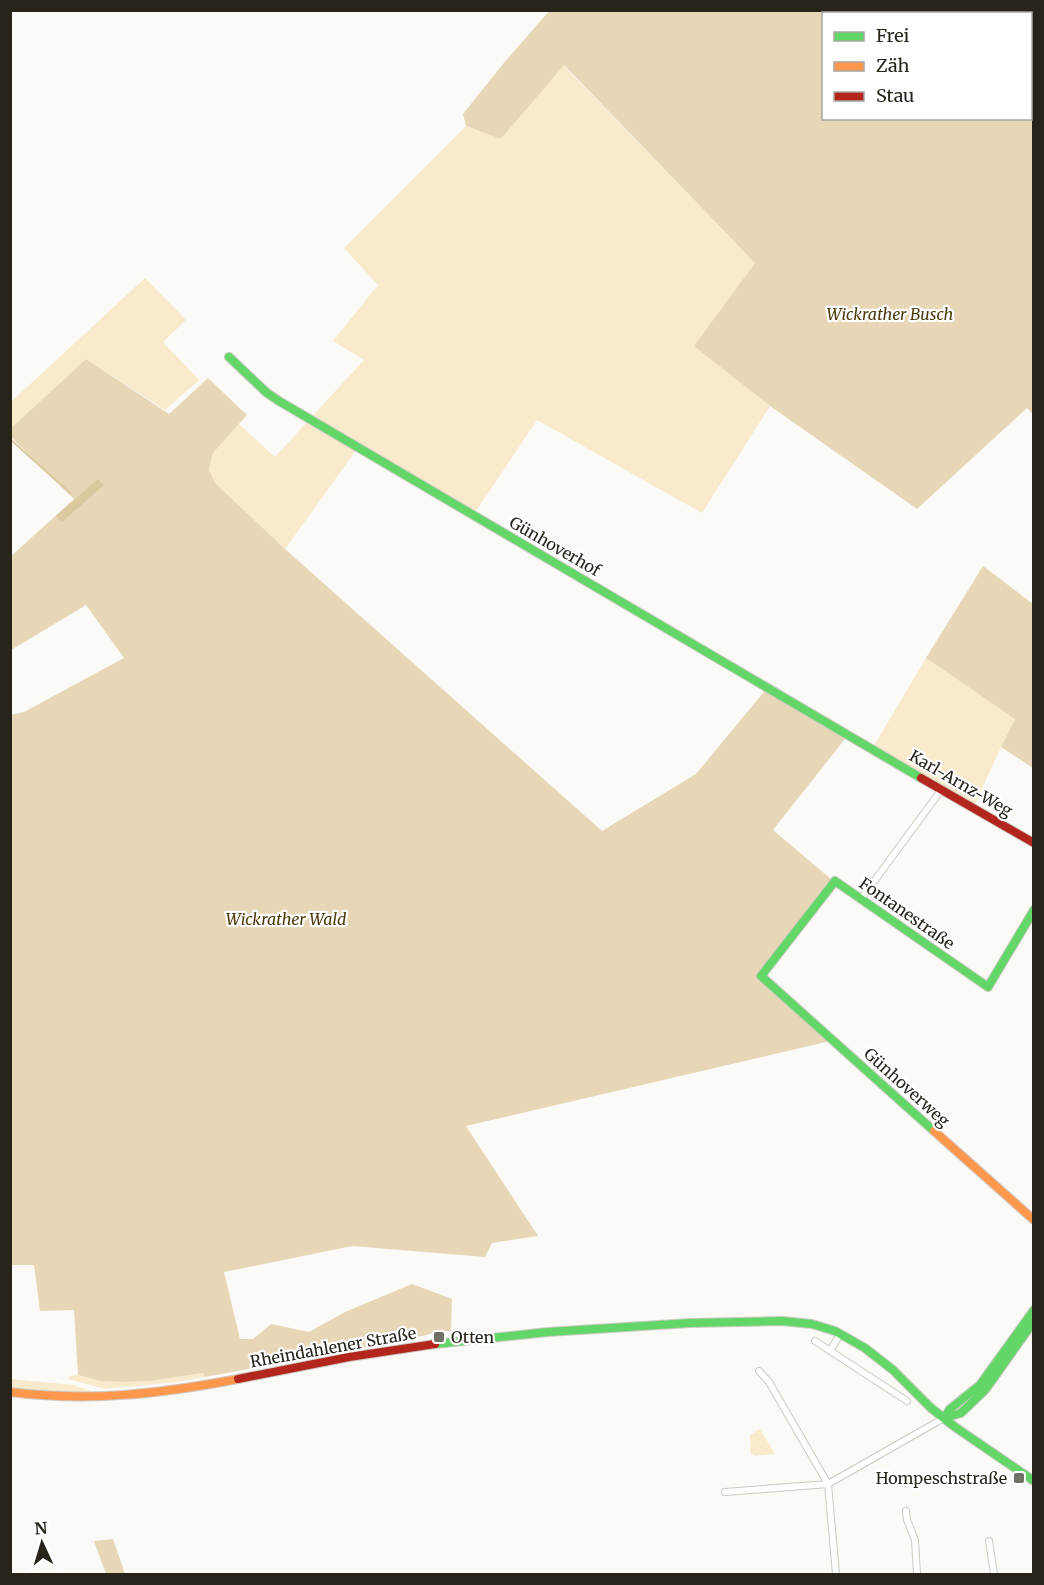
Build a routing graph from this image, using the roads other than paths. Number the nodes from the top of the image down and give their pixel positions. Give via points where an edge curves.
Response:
1 (229, 357) dead end
2 (874, 750) joint
3 (942, 789) junction
4 (1034, 843) edge
5 (861, 898) junction
6 (1034, 910) edge
7 (761, 976) joint
8 (1034, 1220) edge
9 (1034, 1310) edge
10 (1034, 1321) edge
11 (840, 1334) junction
12 (815, 1341) dead end
13 (830, 1351) junction
14 (759, 1371) dead end
15 (10, 1392) edge
16 (907, 1401) dead end
17 (944, 1418) junction
18 (1034, 1481) edge
19 (828, 1484) junction
20 (725, 1492) dead end
21 (906, 1511) dead end
22 (990, 1541) dead end
23 (836, 1575) edge
24 (917, 1575) edge
25 (994, 1575) edge

1 - 2 street, Günhoverhof via 279,402
2 - 3 street, Karl-Arnz-Weg
3 - 4 street, Karl-Arnz-Weg
3 - 5 street
5 - 6 street, Fontanestraße via 988,987
5 - 7 street, Fontanestraße via 835,881
7 - 8 street, Günhoverweg
9 - 17 street via 980,1385
10 - 17 street via 985,1390 961,1413
11 - 13 street
11 - 15 street, Rheindahlener Straße via 812,1323 787,1320 587,1328 457,1340 161,1392 106,1397
11 - 17 street, Rheindahlener Straße via 874,1354
12 - 13 street
13 - 16 street
14 - 19 street
17 - 18 street, Rheindahlener Straße
17 - 19 street
19 - 20 street
19 - 23 street
21 - 24 street via 915,1540
22 - 25 street

